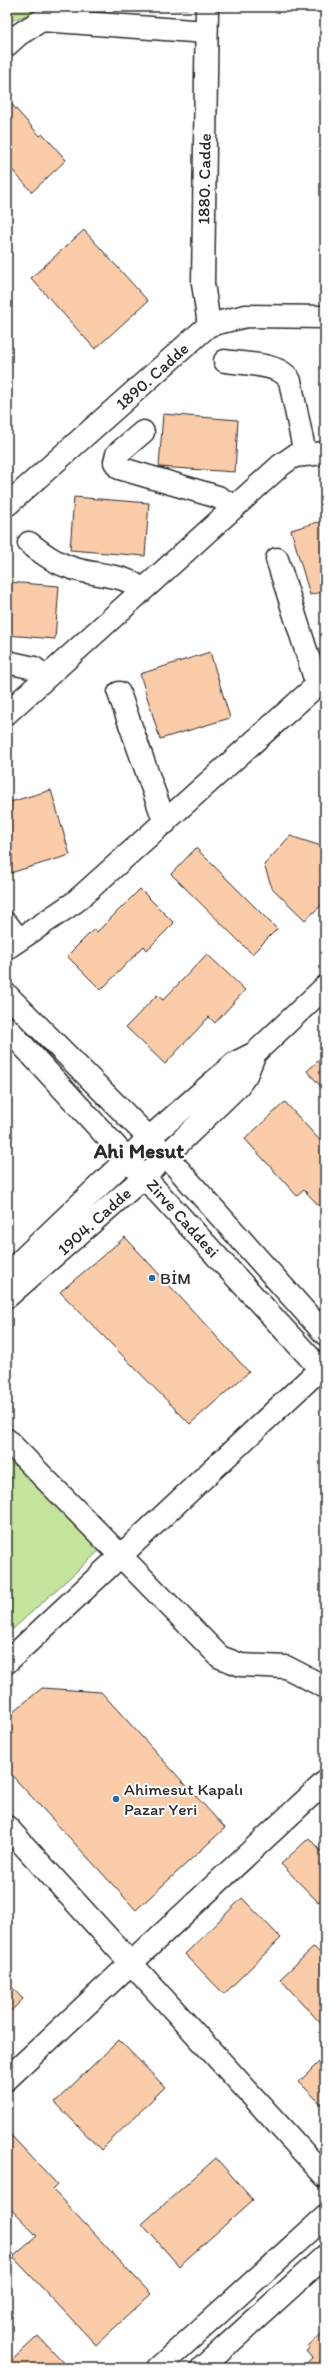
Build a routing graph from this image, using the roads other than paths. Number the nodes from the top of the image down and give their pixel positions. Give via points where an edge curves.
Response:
1 (207, 7) edge
2 (206, 32) junction
3 (7, 46) edge
4 (325, 317) edge
5 (209, 325) junction
6 (225, 361) dead end
7 (143, 432) dead end
8 (315, 453) edge
9 (7, 506) edge
10 (235, 507) junction
11 (28, 543) dead end
12 (277, 559) dead end
13 (142, 590) junction
14 (7, 662) edge
15 (46, 677) junction
16 (321, 682) edge
17 (119, 693) dead end
18 (7, 713) edge
19 (165, 823) junction
20 (11, 937) edge
21 (325, 987) edge
22 (7, 994) edge
23 (7, 1028) edge
24 (255, 1053) junction
25 (149, 1138) junction
26 (166, 1156) junction
27 (127, 1158) junction
28 (145, 1176) junction
29 (7, 1274) edge
30 (7, 1297) edge
31 (325, 1334) edge
32 (323, 1372) edge
33 (7, 1440) edge
34 (121, 1556) junction
35 (9, 1657) edge
36 (325, 1687) edge
37 (325, 1782) edge
38 (7, 1827) edge
39 (130, 1964) junction
40 (7, 2080) edge
41 (325, 2176) edge
42 (325, 2217) edge
43 (325, 2256) edge
44 (158, 2368) edge
45 (202, 2368) edge

1 - 2 street, 1880. Cadde
2 - 3 street via 42,20 18,35
2 - 5 street, 1880. Cadde via 203,283
4 - 5 street, 1890. Cadde via 246,316
5 - 9 street, 1890. Cadde
6 - 8 street via 275,368 285,373
7 - 10 street via 117,454 115,462 119,468 218,497
8 - 10 street via 294,456
10 - 13 street
11 - 13 street via 60,564 133,582
12 - 16 street
13 - 15 street
14 - 15 street via 34,668
15 - 18 street
16 - 19 street
17 - 19 street
19 - 20 street via 75,902
21 - 24 street, 1904. Cadde
22 - 25 street, Zirve Caddesi
23 - 27 street, Zirve Caddesi
24 - 25 street, 1904. Cadde via 235,1063
24 - 26 street, 1904. Cadde via 246,1075 238,1086
25 - 26 street, Zirve Caddesi
25 - 27 street, 1904. Cadde
26 - 28 street, 1904. Cadde
26 - 31 street, Zirve Caddesi
27 - 28 street, Zirve Caddesi
27 - 29 street, 1904. Cadde
28 - 30 street, 1904. Cadde
28 - 32 street, Zirve Caddesi
32 - 34 street
33 - 34 street
34 - 35 street
34 - 36 street via 220,1657 240,1665 286,1667
37 - 39 street
38 - 39 street
39 - 40 street
39 - 41 street
42 - 44 street
43 - 45 street

